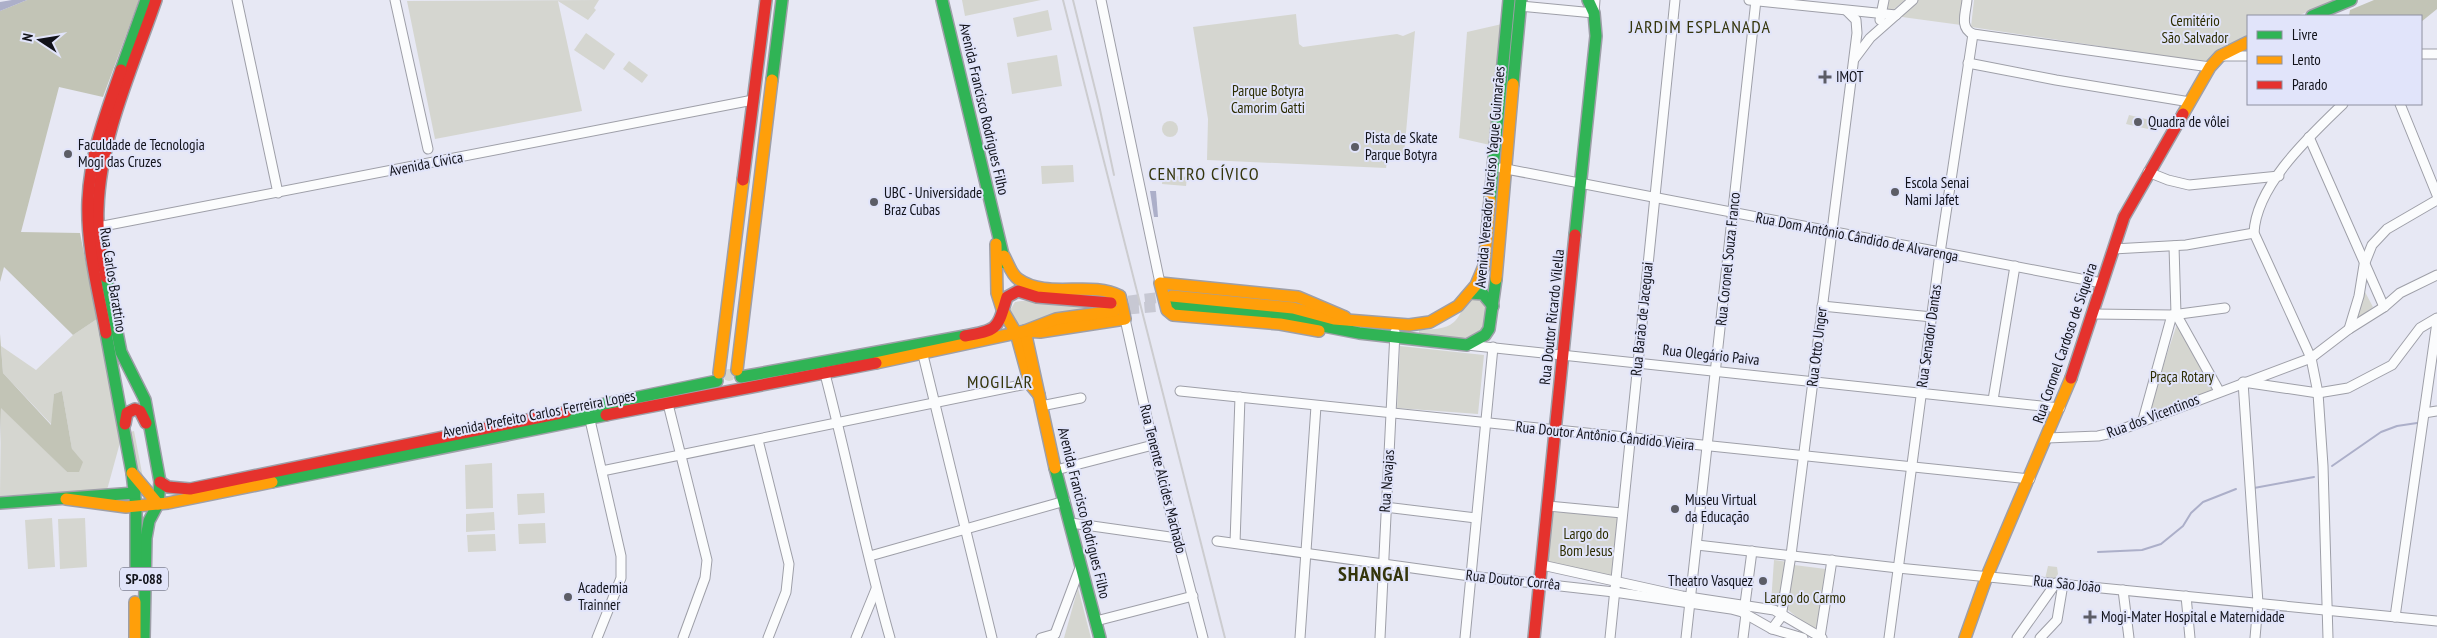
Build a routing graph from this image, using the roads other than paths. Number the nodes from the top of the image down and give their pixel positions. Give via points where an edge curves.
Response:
1 (146, 0) edge
2 (156, 0) edge
3 (237, 0) edge
4 (395, 0) edge
5 (766, 0) edge
6 (782, 0) edge
7 (942, 0) edge
8 (1101, 0) edge
9 (1509, 0) edge
10 (1588, 0) edge
11 (1595, 0) edge
12 (1675, 0) edge
13 (1753, 0) edge
14 (1884, 0) edge
15 (1913, 0) edge
16 (1967, 0) edge
17 (2352, 0) edge
18 (1521, 3) edge
19 (1847, 11) junction
20 (1594, 12) junction
21 (1881, 14) junction
22 (1896, 15) junction
23 (2314, 15) edge
24 (1879, 30) junction
25 (1973, 34) junction
26 (2247, 42) edge
27 (2422, 54) edge
28 (2437, 54) edge
29 (2220, 56) junction
30 (2247, 56) edge
31 (1853, 62) junction
32 (1968, 63) junction
33 (2210, 67) junction
34 (753, 100) junction
35 (2190, 102) junction
36 (2342, 105) edge
37 (2400, 105) edge
38 (2309, 137) junction
39 (428, 149) dead end
40 (744, 166) junction
41 (1494, 167) junction
42 (1506, 169) junction
43 (2148, 172) junction
44 (2279, 176) junction
45 (759, 178) junction
46 (743, 182) junction
47 (1580, 184) junction
48 (278, 193) junction
49 (2437, 195) edge
50 (1655, 198) junction
51 (2437, 200) edge
52 (1732, 213) junction
53 (996, 225) junction
54 (98, 227) junction
55 (1832, 232) junction
56 (2254, 233) junction
57 (2174, 246) junction
58 (2113, 249) junction
59 (1940, 253) junction
60 (1004, 256) junction
61 (2364, 264) junction
62 (2016, 266) junction
63 (2437, 275) edge
64 (1160, 283) junction
65 (2102, 283) junction
66 (1018, 291) junction
67 (1470, 293) junction
68 (1493, 306) junction
69 (1822, 306) junction
70 (2384, 307) junction
71 (2225, 308) dead end
72 (1002, 309) junction
73 (2093, 314) junction
74 (2174, 315) junction
75 (1932, 317) junction
76 (2437, 318) edge
77 (1125, 319) junction
78 (1350, 320) junction
79 (2437, 322) edge
80 (1396, 324) junction
81 (2349, 329) junction
82 (1020, 332) junction
83 (1359, 333) junction
84 (1395, 338) junction
85 (1467, 345) junction
86 (1493, 347) junction
87 (923, 354) junction
88 (1563, 354) junction
89 (2311, 358) junction
90 (1637, 362) junction
91 (1716, 371) junction
92 (739, 373) junction
93 (825, 374) junction
94 (718, 377) junction
95 (1813, 381) junction
96 (2243, 382) junction
97 (1034, 383) junction
98 (732, 391) junction
99 (1180, 391) dead end
100 (2219, 391) junction
101 (1921, 393) junction
102 (2318, 393) junction
103 (1240, 397) junction
104 (1081, 398) dead end
105 (1040, 400) junction
106 (1993, 400) junction
107 (668, 404) junction
108 (936, 404) junction
109 (1316, 406) junction
110 (2060, 408) junction
111 (2437, 411) edge
112 (2424, 413) junction
113 (1391, 414) junction
114 (590, 420) junction
115 (2143, 420) junction
116 (838, 423) junction
117 (1486, 423) junction
118 (124, 427) junction
119 (149, 427) junction
120 (1555, 431) junction
121 (2047, 438) junction
122 (1630, 439) junction
123 (758, 440) junction
124 (1153, 445) junction
125 (1708, 447) junction
126 (681, 455) junction
127 (1803, 456) junction
128 (1912, 467) junction
129 (1056, 470) junction
130 (602, 472) junction
131 (132, 473) junction
132 (2030, 479) junction
133 (160, 482) junction
134 (135, 493) junction
135 (66, 499) junction
136 (1065, 501) junction
137 (0, 503) edge
138 (158, 504) junction
139 (1548, 506) junction
140 (1385, 507) junction
141 (136, 509) junction
142 (1622, 513) junction
143 (1476, 518) junction
144 (1071, 524) junction
145 (966, 529) junction
146 (1178, 538) junction
147 (1217, 541) dead end
148 (1235, 543) junction
149 (1697, 545) junction
150 (1752, 551) junction
151 (1307, 554) junction
152 (1791, 555) junction
153 (870, 556) junction
154 (1832, 560) junction
155 (1382, 562) junction
156 (1081, 565) junction
157 (1542, 565) junction
158 (1898, 568) junction
159 (1470, 576) junction
160 (1987, 576) junction
161 (1615, 581) junction
162 (1540, 583) junction
163 (2060, 584) junction
164 (876, 589) junction
165 (2123, 590) junction
166 (1614, 592) junction
167 (1193, 596) junction
168 (2186, 596) junction
169 (1690, 600) junction
170 (2258, 603) junction
171 (1745, 604) junction
172 (2327, 610) junction
173 (1746, 614) junction
174 (1782, 614) junction
175 (2395, 617) junction
176 (2030, 620) junction
177 (1096, 621) junction
178 (2437, 621) edge
179 (1772, 629) junction
180 (2041, 635) edge
181 (1057, 636) edge
182 (135, 638) edge
183 (144, 638) edge
184 (597, 638) edge
185 (683, 638) edge
186 (768, 638) edge
187 (856, 638) edge
188 (890, 638) edge
189 (992, 638) edge
190 (1041, 638) edge
191 (1100, 638) edge
192 (1203, 638) edge
193 (1300, 638) edge
194 (1380, 638) edge
195 (1465, 638) edge
196 (1534, 638) edge
197 (1610, 638) edge
198 (1686, 638) edge
199 (1743, 638) edge
200 (1803, 638) edge
201 (1821, 638) edge
202 (1889, 638) edge
203 (1965, 638) edge
204 (2017, 638) edge
205 (2129, 638) edge
206 (2190, 638) edge
207 (2255, 638) edge
208 (2328, 638) edge

1 - 118 main road, Rua Carlos Barattino via 101,127 88,189 90,248
2 - 54 main road, Rua Carlos Barattino via 107,147 99,193
3 - 48 street
4 - 39 street
5 - 34 main road
6 - 45 main road
7 - 53 main road, Avenida Francisco Rodrigues Filho
8 - 64 street
9 - 41 main road, Avenida Vereador Narciso Yague Guimarães
10 - 20 main road
11 - 20 street, Rua Doutor Ricardo Vilella
12 - 50 street, Rua Barão de Jaceguai
13 - 19 street
13 - 52 street, Rua Coronel Souza Franco
14 - 21 street
15 - 22 street, Rua Otto Unger
16 - 25 street via 1965,29
17 - 23 main road
18 - 20 street
18 - 42 main road, Avenida Vereador Narciso Yague Guimarães
19 - 21 street
19 - 31 street, Rua Otto Unger via 1857,24
20 - 47 main road, Rua Doutor Ricardo Vilella via 1596,36
21 - 22 street
21 - 24 street
22 - 24 street, Rua Otto Unger
24 - 31 street, Rua Otto Unger via 1863,45
25 - 32 street, Rua Senador Dantas
25 - 33 street
26 - 29 main road
27 - 28 street
29 - 30 street
29 - 33 main road, Rua Coronel Cardoso de Siqueira
31 - 55 street, Rua Otto Unger
32 - 35 street
32 - 59 street, Rua Senador Dantas
33 - 35 main road, Rua Coronel Cardoso de Siqueira
34 - 40 main road
34 - 48 street, Avenida Cívica
35 - 43 main road, Rua Coronel Cardoso de Siqueira
36 - 38 street
37 - 49 street
38 - 44 street
38 - 61 street
40 - 45 main road
40 - 46 main road
41 - 42 street, Rua Dom Antônio Cândido de Alvarenga
41 - 67 main road, Avenida Vereador Narciso Yague Guimarães via 1484,266
42 - 47 street, Rua Dom Antônio Cândido de Alvarenga
42 - 68 main road, Avenida Vereador Narciso Yague Guimarães
43 - 44 street via 2190,185
43 - 58 main road, Rua Coronel Cardoso de Siqueira via 2124,217
44 - 56 street via 2259,207
45 - 46 main road
45 - 92 main road
46 - 94 main road
47 - 50 street, Rua Dom Antônio Cândido de Alvarenga
47 - 88 main road, Rua Doutor Ricardo Vilella
48 - 54 street, Avenida Cívica
50 - 52 street, Rua Dom Antônio Cândido de Alvarenga
50 - 90 street, Rua Barão de Jaceguai
51 - 61 street via 2379,235
52 - 55 street, Rua Dom Antônio Cândido de Alvarenga
52 - 91 street, Rua Coronel Souza Franco
53 - 60 main road, Avenida Francisco Rodrigues Filho
53 - 72 main road, Avenida Francisco Rodrigues Filho via 996,278
54 - 119 main road, Rua Carlos Barattino via 121,352 128,371 142,392
55 - 59 street, Rua Dom Antônio Cândido de Alvarenga
55 - 69 street, Rua Otto Unger
56 - 57 street
56 - 89 street
57 - 58 street
57 - 74 street
58 - 65 main road, Rua Coronel Cardoso de Siqueira
59 - 62 street, Rua Dom Antônio Cândido de Alvarenga
59 - 75 street, Rua Senador Dantas
60 - 66 main road, Avenida Francisco Rodrigues Filho via 1008,275
60 - 77 main road via 1014,274 1025,283 1116,293 1120,296
61 - 70 street
61 - 81 street
62 - 65 street, Rua Dom Antônio Cândido de Alvarenga
62 - 106 street
63 - 70 street, Rua dos Vicentinos via 2400,293
64 - 78 main road via 1298,298
64 - 83 main road via 1167,310 1173,315 1280,324 1333,333
65 - 73 main road, Rua Coronel Cardoso de Siqueira
66 - 72 main road via 1007,297
66 - 82 main road via 1037,297 1112,307 1038,323
67 - 68 main road via 1483,294
67 - 80 main road via 1458,306 1438,318 1420,324
68 - 85 main road, Avenida Vereador Narciso Yague Guimarães via 1485,335
69 - 75 street
69 - 95 street, Rua Otto Unger
70 - 81 street, Rua dos Vicentinos
71 - 74 street
72 - 82 main road, Avenida Francisco Rodrigues Filho
72 - 92 main road via 998,325 988,332
73 - 74 street
73 - 110 main road, Rua Coronel Cardoso de Siqueira
74 - 100 street
74 - 115 street
75 - 101 street, Rua Senador Dantas
76 - 102 street via 2420,328 2401,356 2384,371 2348,388
77 - 82 main road
77 - 124 street, Rua Tenente Alcides Machado
78 - 80 main road
78 - 83 main road via 1293,308 1173,301 1292,316
79 - 112 street
80 - 84 street, Rua Navajas
81 - 89 street, Rua dos Vicentinos
82 - 87 main road, Avenida Prefeito Carlos Ferreira Lopes
82 - 97 main road, Avenida Francisco Rodrigues Filho
83 - 84 main road, Rua Olegário Paiva
84 - 85 main road, Rua Olegário Paiva
84 - 113 street, Rua Navajas
85 - 86 street, Rua Olegário Paiva
86 - 88 street, Rua Olegário Paiva
86 - 117 street
87 - 93 main road, Avenida Prefeito Carlos Ferreira Lopes
87 - 108 street
88 - 90 street, Rua Olegário Paiva
88 - 120 main road, Rua Doutor Ricardo Vilella
89 - 96 street, Rua dos Vicentinos
89 - 102 street
90 - 91 street, Rua Olegário Paiva
90 - 122 street, Rua Barão de Jaceguai
91 - 95 street, Rua Olegário Paiva
91 - 125 street, Rua Coronel Souza Franco
92 - 94 main road via 728,367
92 - 98 main road via 738,388
93 - 98 main road, Avenida Prefeito Carlos Ferreira Lopes
93 - 116 street
94 - 98 main road via 724,390
94 - 133 main road, Avenida Prefeito Carlos Ferreira Lopes via 190,489 168,487
95 - 101 street, Rua Olegário Paiva
95 - 127 street, Rua Otto Unger
96 - 100 street, Rua dos Vicentinos
96 - 102 street
96 - 170 street
97 - 105 main road, Avenida Francisco Rodrigues Filho
97 - 108 street
98 - 107 main road, Avenida Prefeito Carlos Ferreira Lopes
99 - 103 street, Rua Doutor Antônio Cândido Vieira
100 - 115 street, Rua dos Vicentinos
101 - 106 street, Rua Olegário Paiva
101 - 128 street, Rua Senador Dantas
102 - 172 street
103 - 109 street, Rua Doutor Antônio Cândido Vieira
103 - 148 street
104 - 105 street
105 - 129 main road, Avenida Francisco Rodrigues Filho
106 - 110 street, Rua Olegário Paiva
107 - 114 main road, Avenida Prefeito Carlos Ferreira Lopes
107 - 126 street
108 - 116 street
108 - 145 street
109 - 113 street, Rua Doutor Antônio Cândido Vieira
109 - 151 street
110 - 121 main road, Rua Coronel Cardoso de Siqueira
111 - 112 street
112 - 175 street
113 - 117 street, Rua Doutor Antônio Cândido Vieira
113 - 140 street, Rua Navajas
114 - 130 street
114 - 138 main road, Avenida Prefeito Carlos Ferreira Lopes
115 - 121 street, Rua dos Vicentinos via 2098,436
116 - 123 street
116 - 153 street
117 - 120 street, Rua Doutor Antônio Cândido Vieira
117 - 143 street
118 - 119 main road via 127,413 135,408
118 - 131 main road, Rua Carlos Barattino
119 - 133 main road, Rua Carlos Barattino
120 - 122 street, Rua Doutor Antônio Cândido Vieira
120 - 139 main road, Rua Doutor Ricardo Vilella
121 - 132 main road, Rua Coronel Cardoso de Siqueira
122 - 125 street, Rua Doutor Antônio Cândido Vieira
122 - 142 street, Rua Barão de Jaceguai
123 - 126 street
123 - 186 street via 789,564 786,592
124 - 129 street
124 - 146 street, Rua Tenente Alcides Machado
125 - 127 street, Rua Doutor Antônio Cândido Vieira
125 - 149 street, Rua Coronel Souza Franco
126 - 130 street
126 - 185 street via 707,560 705,578
127 - 128 street, Rua Doutor Antônio Cândido Vieira
127 - 152 street, Rua Otto Unger
128 - 132 street, Rua Doutor Antônio Cândido Vieira
128 - 158 street, Rua Senador Dantas
129 - 136 main road, Avenida Francisco Rodrigues Filho
130 - 184 street via 622,568
131 - 134 main road, Rua Carlos Barattino
131 - 138 main road
132 - 160 main road, Rua Coronel Cardoso de Siqueira
133 - 138 main road, SP-088
134 - 135 main road, Avenida Prefeito Carlos Ferreira Lopes
134 - 141 main road, Rua Carlos Barattino
135 - 137 main road, Avenida Prefeito Carlos Ferreira Lopes
135 - 141 main road, Avenida Prefeito Carlos Ferreira Lopes
136 - 144 main road, Avenida Francisco Rodrigues Filho
136 - 145 street
138 - 141 main road, Avenida Prefeito Carlos Ferreira Lopes
138 - 183 main road, SP-088 via 149,521 146,538
139 - 142 street
139 - 157 main road, Rua Doutor Ricardo Vilella
140 - 143 street
140 - 155 street, Rua Navajas
141 - 182 main road, SP-088
142 - 161 street, Rua Barão de Jaceguai
143 - 159 street
144 - 146 street
144 - 156 main road, Avenida Francisco Rodrigues Filho
145 - 153 street
145 - 189 street
146 - 167 street, Rua Tenente Alcides Machado
147 - 148 street, Rua Doutor Corrêa
148 - 151 street, Rua Doutor Corrêa
149 - 150 street, Rua São João
149 - 169 street, Rua Coronel Souza Franco
150 - 152 street, Rua São João
150 - 171 street
151 - 155 street, Rua Doutor Corrêa
151 - 193 street
152 - 154 street, Rua São João
152 - 174 street, Rua Otto Unger
153 - 164 street
154 - 158 street, Rua São João
154 - 201 street
155 - 159 street, Rua Doutor Corrêa
155 - 194 street, Rua Navajas
156 - 177 main road, Avenida Francisco Rodrigues Filho
156 - 181 street
157 - 161 street, Rua Doutor Corrêa
157 - 162 main road, Rua Doutor Ricardo Vilella
158 - 160 street, Rua São João
158 - 202 street, Rua Senador Dantas
159 - 162 street, Rua Doutor Corrêa
159 - 195 street
160 - 163 street, Rua São João
160 - 203 main road, Rua Coronel Cardoso de Siqueira
161 - 166 street, Rua Barão de Jaceguai
161 - 169 street, Rua Doutor Corrêa
162 - 166 street, Rua Doutor Corrêa
162 - 196 main road, Rua Doutor Ricardo Vilella
163 - 165 street, Rua São João
163 - 176 street
163 - 180 street via 2057,620
164 - 187 street
164 - 188 street
165 - 168 street, Rua São João
165 - 205 street
166 - 169 street, Rua Doutor Corrêa
166 - 197 street, Rua Barão de Jaceguai
167 - 177 street
167 - 192 street, Rua Tenente Alcides Machado
168 - 170 street, Rua São João
168 - 206 street
169 - 171 street, Rua Doutor Corrêa
169 - 173 street, Rua Doutor Corrêa
169 - 198 street, Rua Coronel Souza Franco
170 - 172 street, Rua São João
170 - 207 street
171 - 174 street, Rua Doutor Corrêa
172 - 175 street, Rua São João
172 - 208 street
173 - 179 street, Rua Doutor Corrêa
173 - 199 street
174 - 179 street, Rua Otto Unger
174 - 201 street, Rua Doutor Corrêa
175 - 178 street, Rua São João
176 - 180 street
176 - 204 street
177 - 191 main road, Avenida Francisco Rodrigues Filho
179 - 200 street, Rua Doutor Corrêa
181 - 190 street

